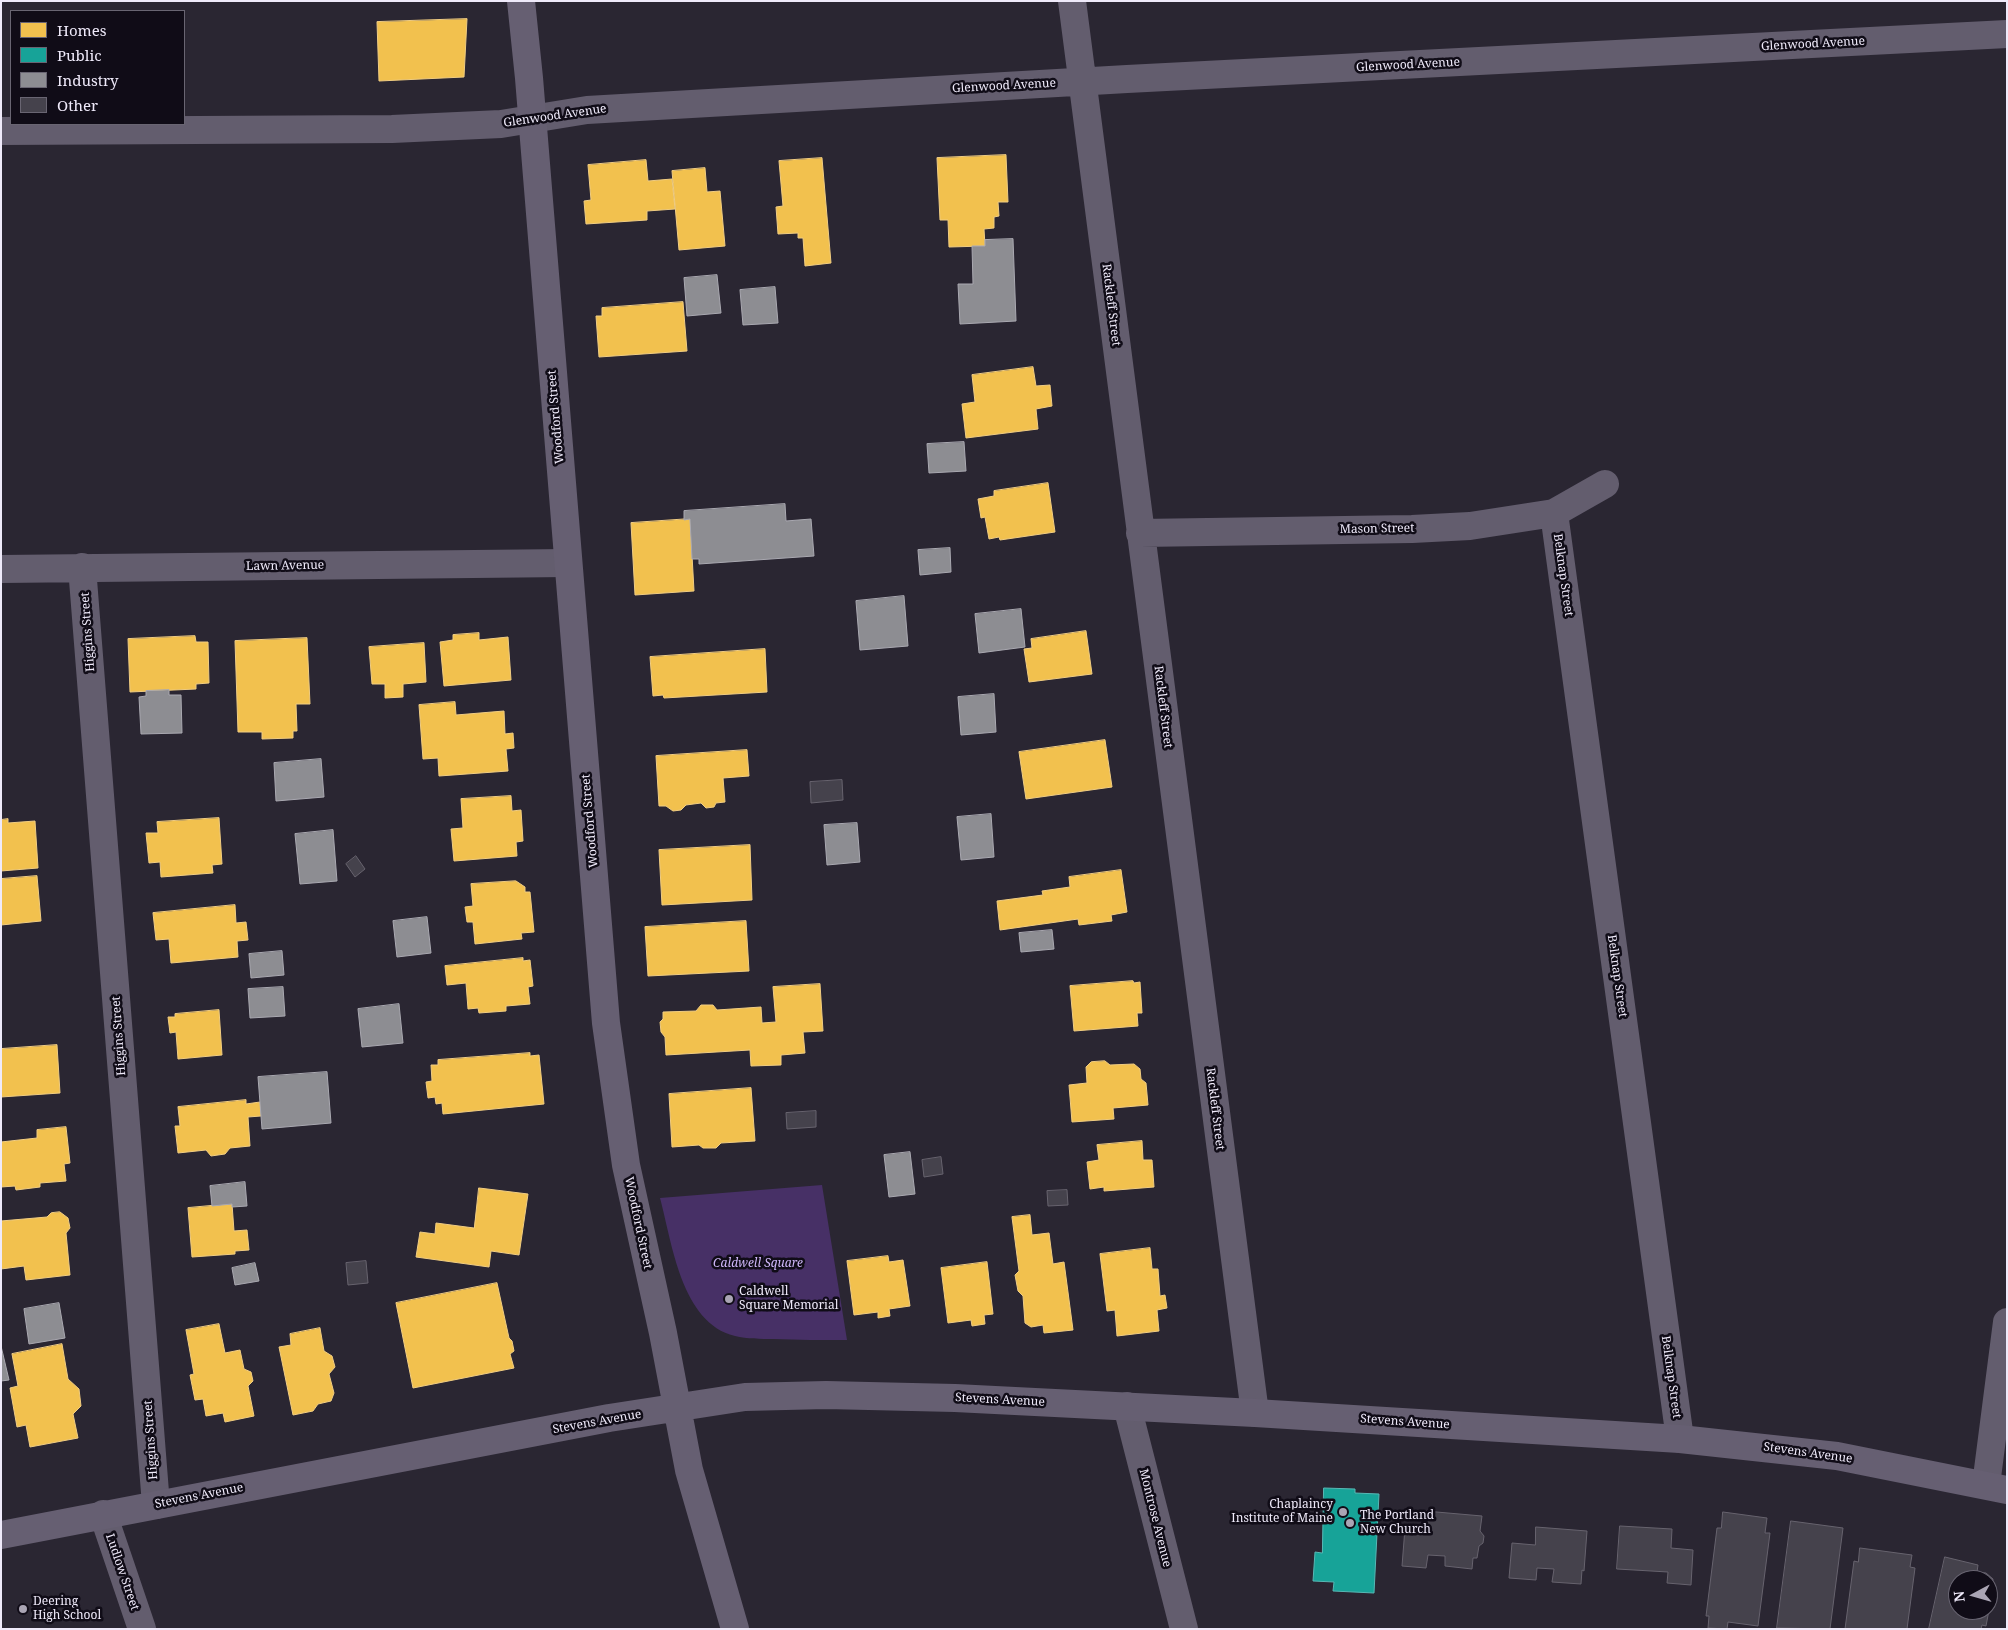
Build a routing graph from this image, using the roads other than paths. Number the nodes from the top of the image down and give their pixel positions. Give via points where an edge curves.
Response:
1 (521, 1) edge
2 (1072, 1) edge
3 (2007, 34) edge
4 (1083, 82) junction
5 (532, 119) junction
6 (1, 131) edge
7 (1605, 484) dead end
8 (1554, 513) junction
9 (1140, 533) junction
10 (568, 563) junction
11 (82, 568) junction
12 (1, 569) edge
13 (2007, 1322) edge
14 (1127, 1406) junction
15 (677, 1409) junction
16 (1255, 1413) junction
17 (1680, 1439) junction
18 (1996, 1487) edge
19 (156, 1505) junction
20 (103, 1514) junction
21 (1, 1534) edge
22 (142, 1629) edge
23 (735, 1629) edge
24 (1184, 1629) edge

1 - 5 main road, Woodford Street
2 - 4 street, Rackleff Street
3 - 4 street, Glenwood Avenue
4 - 5 street, Glenwood Avenue via 587,110
4 - 9 street, Rackleff Street
5 - 6 street, Glenwood Avenue via 502,124 392,129
5 - 10 main road, Woodford Street
7 - 8 street, Mason Street
8 - 9 street, Mason Street via 1470,526 1412,529
8 - 17 street, Belknap Street
9 - 16 street, Rackleff Street
10 - 11 street, Lawn Avenue
10 - 15 main road, Woodford Street via 606,1023 626,1165
11 - 12 street, Lawn Avenue
11 - 19 street, Higgins Street
13 - 18 street
14 - 15 main road, Stevens Avenue via 826,1395 745,1397
14 - 16 main road, Stevens Avenue
14 - 24 street, Montrose Avenue
15 - 19 main road, Stevens Avenue via 609,1418
15 - 23 main road, Woodford Street via 689,1470
16 - 17 main road, Stevens Avenue
17 - 18 main road, Stevens Avenue via 1836,1456
19 - 20 main road, Stevens Avenue
20 - 21 main road, Stevens Avenue
20 - 22 street, Ludlow Street

